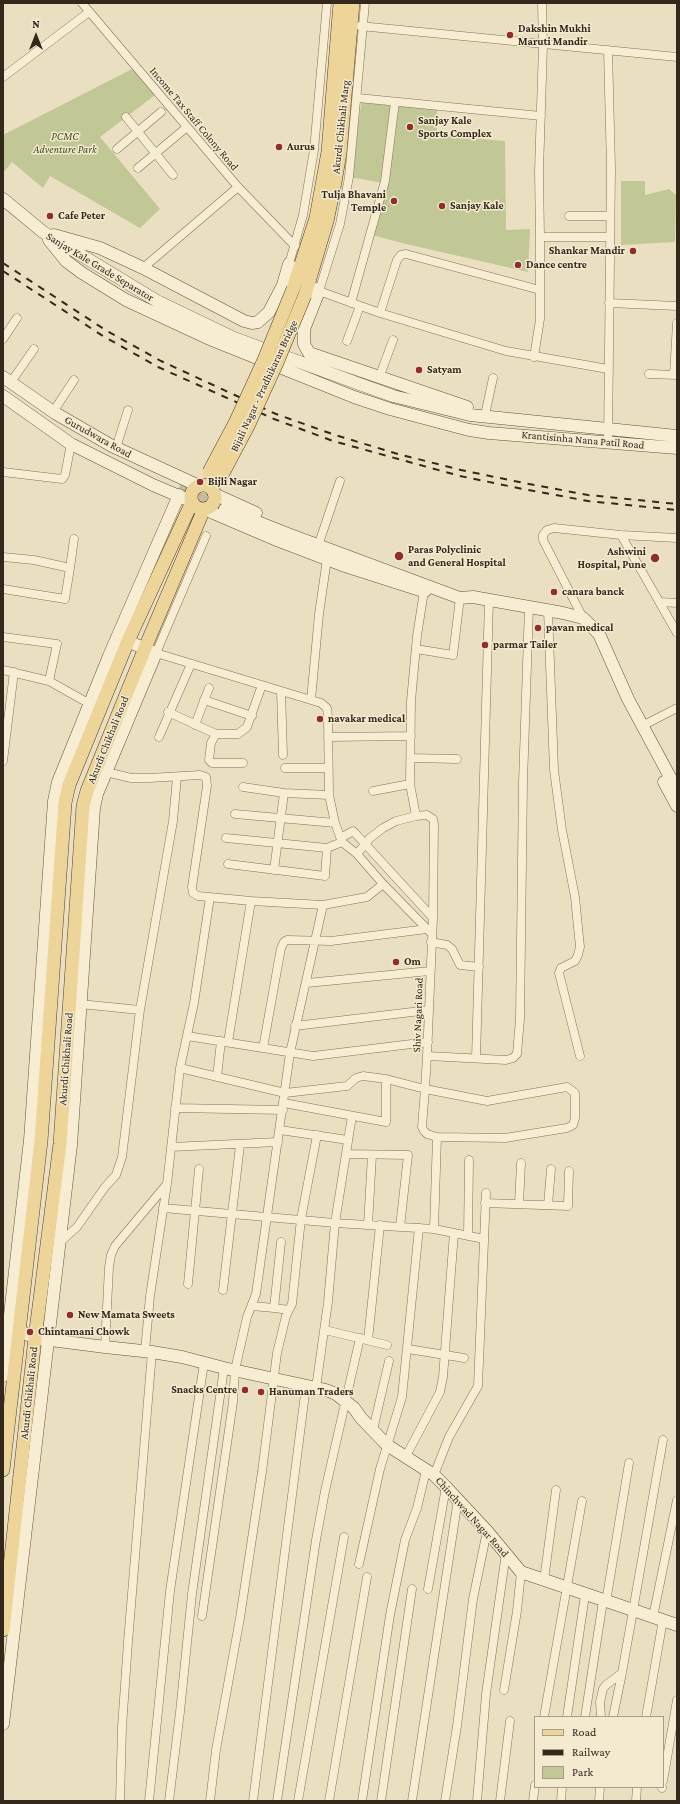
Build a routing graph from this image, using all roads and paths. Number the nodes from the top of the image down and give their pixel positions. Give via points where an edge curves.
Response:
1 (82, 3) edge
2 (327, 3) edge
3 (340, 3) edge
4 (353, 3) edge
5 (365, 3) edge
6 (542, 3) edge
7 (89, 12) junction
8 (357, 26) junction
9 (543, 45) junction
10 (608, 50) junction
11 (677, 57) edge
12 (3, 77) edge
13 (358, 98) junction
14 (395, 102) junction
15 (161, 112) dead end
16 (541, 116) junction
17 (126, 117) dead end
18 (187, 128) junction
19 (139, 130) junction
20 (117, 149) dead end
21 (157, 153) junction
22 (138, 168) dead end
23 (173, 175) dead end
24 (238, 187) junction
25 (3, 199) edge
26 (569, 216) dead end
27 (610, 216) junction
28 (43, 232) junction
29 (540, 237) junction
30 (609, 237) junction
31 (294, 246) junction
32 (295, 267) junction
33 (144, 268) junction
34 (293, 289) joint
35 (540, 290) junction
36 (311, 291) junction
37 (351, 303) junction
38 (609, 303) junction
39 (360, 306) junction
40 (677, 306) edge
41 (380, 313) junction
42 (17, 318) dead end
43 (677, 323) edge
44 (3, 339) edge
45 (392, 340) dead end
46 (347, 341) dead end
47 (34, 349) dead end
48 (534, 357) junction
49 (608, 370) junction
50 (649, 374) dead end
51 (676, 375) edge
52 (380, 378) junction
53 (492, 378) dead end
54 (74, 380) dead end
55 (6, 382) edge
56 (3, 396) edge
57 (128, 410) dead end
58 (53, 412) junction
59 (470, 415) junction
60 (487, 417) junction
61 (609, 429) junction
62 (469, 430) junction
63 (490, 433) joint
64 (677, 436) edge
65 (608, 442) junction
66 (72, 444) junction
67 (116, 448) junction
68 (677, 448) edge
69 (3, 472) edge
70 (340, 481) dead end
71 (201, 486) junction
72 (179, 492) junction
73 (214, 494) junction
74 (192, 502) junction
75 (204, 509) junction
76 (225, 509) tunnel mouth
77 (621, 535) junction
78 (206, 536) dead end
79 (677, 538) edge
80 (74, 539) dead end
81 (320, 540) junction
82 (3, 557) edge
83 (327, 559) junction
84 (70, 568) junction
85 (3, 589) edge
86 (424, 591) junction
87 (444, 592) junction
88 (460, 598) junction
89 (489, 600) junction
90 (660, 602) junction
91 (677, 603) edge
92 (529, 607) junction
93 (548, 610) junction
94 (586, 622) junction
95 (677, 633) edge
96 (3, 637) edge
97 (122, 639) junction
98 (416, 649) junction
99 (150, 650) junction
100 (191, 664) junction
101 (3, 670) edge
102 (14, 672) junction
103 (49, 681) junction
104 (262, 685) junction
105 (209, 688) dead end
106 (281, 691) junction
107 (204, 700) junction
108 (311, 700) junction
109 (90, 704) junction
110 (677, 708) edge
111 (168, 712) junction
112 (252, 716) junction
113 (195, 725) junction
114 (642, 726) junction
115 (216, 734) junction
116 (411, 736) junction
117 (159, 737) dead end
118 (328, 737) junction
119 (283, 755) dead end
120 (411, 758) junction
121 (457, 759) dead end
122 (3, 761) edge
123 (243, 763) dead end
124 (285, 768) dead end
125 (328, 768) junction
126 (106, 772) junction
127 (178, 776) junction
128 (410, 784) junction
129 (243, 787) dead end
130 (677, 790) edge
131 (373, 791) dead end
132 (284, 793) junction
133 (329, 795) junction
134 (677, 806) edge
135 (235, 814) dead end
136 (416, 816) junction
137 (281, 819) junction
138 (335, 823) junction
139 (226, 838) dead end
140 (341, 840) junction
141 (278, 842) junction
142 (365, 845) junction
143 (327, 848) junction
144 (357, 854) junction
145 (228, 864) dead end
146 (274, 870) junction
147 (383, 884) junction
148 (210, 897) junction
149 (251, 901) junction
150 (323, 905) junction
151 (433, 918) junction
152 (430, 935) junction
153 (316, 941) junction
154 (478, 967) junction
155 (430, 971) junction
156 (306, 983) junction
157 (80, 1004) junction
158 (140, 1010) junction
159 (429, 1010) junction
160 (295, 1026) junction
161 (187, 1036) junction
162 (224, 1042) junction
163 (428, 1042) junction
164 (263, 1048) junction
165 (290, 1053) junction
166 (427, 1056) junction
167 (580, 1056) dead end
168 (476, 1058) junction
169 (180, 1068) junction
170 (217, 1077) junction
171 (386, 1079) junction
172 (425, 1089) junction
173 (285, 1093) junction
174 (283, 1107) junction
175 (175, 1108) junction
176 (352, 1116) junction
177 (280, 1130) junction
178 (317, 1135) junction
179 (438, 1137) junction
180 (348, 1140) junction
181 (278, 1142) junction
182 (240, 1145) junction
183 (171, 1147) junction
184 (346, 1154) junction
185 (372, 1155) junction
186 (469, 1160) dead end
187 (522, 1163) dead end
188 (199, 1169) dead end
189 (550, 1169) dead end
190 (569, 1171) dead end
191 (167, 1184) junction
192 (486, 1193) dead end
193 (485, 1203) junction
194 (519, 1204) junction
195 (548, 1205) junction
196 (163, 1208) junction
197 (194, 1210) junction
198 (232, 1213) junction
199 (267, 1217) junction
200 (301, 1219) junction
201 (335, 1223) junction
202 (368, 1225) junction
203 (380, 1225) junction
204 (400, 1227) junction
205 (419, 1228) junction
206 (434, 1229) junction
207 (454, 1233) junction
208 (468, 1236) junction
209 (484, 1239) junction
210 (281, 1242) dead end
211 (58, 1244) junction
212 (188, 1284) dead end
213 (223, 1290) dead end
214 (252, 1306) junction
215 (274, 1308) junction
216 (289, 1310) junction
217 (325, 1330) junction
218 (10, 1332) edge
219 (364, 1339) junction
220 (48, 1340) junction
221 (35, 1342) junction
222 (387, 1345) dead end
223 (106, 1347) junction
224 (408, 1349) junction
225 (149, 1351) junction
226 (446, 1355) junction
227 (464, 1358) dead end
228 (389, 1361) dead end
229 (204, 1362) junction
230 (229, 1369) junction
231 (3, 1376) edge
232 (274, 1379) junction
233 (311, 1387) junction
234 (346, 1401) junction
235 (373, 1430) junction
236 (663, 1440) dead end
237 (387, 1444) junction
238 (406, 1456) junction
239 (629, 1463) dead end
240 (3, 1470) edge
241 (430, 1473) junction
242 (446, 1487) junction
243 (556, 1490) dead end
244 (458, 1499) junction
245 (677, 1500) edge
246 (582, 1501) dead end
247 (487, 1531) junction
248 (344, 1537) dead end
249 (506, 1553) junction
250 (359, 1564) dead end
251 (521, 1572) junction
252 (367, 1577) dead end
253 (544, 1580) junction
254 (566, 1588) junction
255 (412, 1589) dead end
256 (428, 1589) dead end
257 (585, 1595) junction
258 (604, 1601) junction
259 (191, 1604) junction
260 (204, 1605) junction
261 (633, 1610) junction
262 (202, 1616) dead end
263 (658, 1619) junction
264 (677, 1625) edge
265 (3, 1630) edge
266 (622, 1673) junction
267 (504, 1690) dead end
268 (677, 1700) edge
269 (544, 1716) edge
270 (567, 1716) edge
271 (585, 1716) edge
272 (600, 1716) edge
273 (613, 1716) edge
274 (646, 1716) edge
275 (510, 1721) dead end
276 (3, 1724) edge
277 (664, 1774) edge
278 (535, 1788) edge
279 (562, 1788) edge
280 (600, 1788) edge
281 (637, 1788) edge
282 (120, 1801) edge
283 (149, 1801) edge
284 (169, 1801) edge
285 (210, 1801) edge
286 (253, 1801) edge
287 (277, 1801) edge
288 (298, 1801) edge
289 (329, 1801) edge
290 (362, 1801) edge
291 (381, 1801) edge
292 (412, 1801) edge
293 (445, 1801) edge
294 (477, 1801) edge
295 (500, 1801) edge
296 (533, 1801) edge
297 (561, 1801) edge
298 (599, 1801) edge
299 (636, 1801) edge

1 - 7 street, Income Tax Staff Colony Road
2 - 31 street via 314,150 308,190
3 - 32 main road, Akurdi Chikhali Marg via 327,158 316,218
4 - 8 main road, Akurdi Chikhali Marg
5 - 8 street
6 - 9 street
7 - 12 street
7 - 18 street, Income Tax Staff Colony Road
8 - 9 street
8 - 13 street
8 - 36 main road, Akurdi Chikhali Marg via 334,188
9 - 10 street
9 - 16 street
10 - 11 street
10 - 27 street
13 - 14 street
13 - 36 street via 352,155 340,224
14 - 16 street
14 - 37 street via 385,181
15 - 19 street
16 - 29 street
17 - 19 street
18 - 21 street
18 - 24 street, Income Tax Staff Colony Road
19 - 20 street
19 - 21 street
21 - 22 street
21 - 23 street
24 - 31 street, Income Tax Staff Colony Road
24 - 33 street
25 - 28 street
26 - 27 street
27 - 30 street
28 - 33 street via 100,248
28 - 59 street, Sanjay Kale Grade Separator via 157,301 234,338 393,396
28 - 62 street, Sanjay Kale Grade Separator via 66,261 82,273 126,300 174,323 354,397
29 - 30 street
29 - 35 street
30 - 38 street
31 - 32 street
32 - 33 street via 269,312 258,322 252,323
32 - 34 main road, Akurdi Chikhali Marg
34 - 71 main road, Bijali Nagar - Pradhikaran Bridge, bridge via 236,421
35 - 41 street via 406,254 397,260
35 - 48 street via 538,338
36 - 37 street
36 - 52 street via 304,330 304,344 309,353
36 - 73 main road, Bijali Nagar - Pradhikaran Bridge, bridge
37 - 39 street
38 - 40 street
38 - 49 street
39 - 41 street
39 - 46 street
41 - 48 street
42 - 44 street
43 - 51 street
45 - 52 street
47 - 55 street
48 - 49 street
49 - 61 street
50 - 51 street
52 - 60 street via 476,410
53 - 60 street
54 - 58 street
55 - 58 street, Gurudwara Road
55 - 72 street via 24,402
56 - 66 street, Gurudwara Road
57 - 67 street
58 - 67 street, Gurudwara Road
59 - 60 street, Sanjay Kale Grade Separator
59 - 62 street
60 - 61 street, Krantisinha Nana Patil Road
61 - 64 street, Krantisinha Nana Patil Road
61 - 65 street
62 - 63 street, Sanjay Kale Grade Separator
63 - 65 street, Krantisinha Nana Patil Road
65 - 68 street, Krantisinha Nana Patil Road
66 - 69 street via 62,479
66 - 72 street, Gurudwara Road via 153,485
67 - 71 street, Gurudwara Road
70 - 81 street
71 - 73 main road via 210,488
71 - 74 main road via 192,494
72 - 74 street, Gurudwara Road
72 - 97 street
73 - 75 main road via 214,502
73 - 81 street
74 - 75 main road
74 - 97 main road, Akurdi Chikhali Road
75 - 83 street
75 - 99 main road, Akurdi Chikhali Road
76 - 87 street
77 - 79 street
77 - 90 street
77 - 94 street via 554,528 547,530 543,535 543,540
78 - 99 street
80 - 84 street
81 - 87 street via 428,578
82 - 84 street via 34,560
83 - 86 street
83 - 108 street
84 - 85 street via 65,599
86 - 87 street
86 - 98 street
87 - 88 street
88 - 89 street
88 - 98 street via 453,655
89 - 92 street
89 - 154 street
90 - 91 street
90 - 95 street
92 - 93 street
92 - 168 street via 523,782 520,1018 517,1054 506,1060
93 - 94 street
93 - 167 street via 554,770 575,897 580,947 575,961 561,968 559,973
94 - 114 street via 599,634
94 - 134 street via 621,702
96 - 103 street via 57,644
97 - 99 street
97 - 109 street
97 - 218 main road, Akurdi Chikhali Road via 69,785 65,803 41,1141
98 - 116 street via 411,701
99 - 100 street
99 - 126 street
99 - 221 main road, Akurdi Chikhali Road via 87,791 83,806 60,1144
100 - 104 street
100 - 111 street
101 - 102 street
102 - 103 street
102 - 122 street
103 - 109 street
104 - 106 street
104 - 112 street
105 - 107 street
106 - 108 street
106 - 119 street
107 - 112 street
107 - 113 street
108 - 118 street via 327,708
109 - 218 street via 58,782 53,808 30,1140
110 - 114 street
111 - 113 street
111 - 117 street
112 - 115 street via 248,727 238,734
113 - 115 street
114 - 130 street
115 - 123 street via 211,743 209,760 212,763
116 - 118 street
116 - 120 street
118 - 125 street
120 - 121 street
120 - 128 street
124 - 125 street
125 - 133 street
126 - 127 street via 131,778
126 - 157 street via 97,794 93,819
127 - 148 street via 203,775 208,780 192,887 193,893 198,896
127 - 158 street via 173,821
128 - 131 street
128 - 136 street
129 - 132 street
132 - 133 street
132 - 137 street
133 - 138 street
135 - 137 street
136 - 142 street via 396,821 383,828
136 - 151 street, Shiv Nagari Road via 430,816 434,824
137 - 138 street
137 - 141 street
138 - 140 street
139 - 141 street
140 - 142 street via 354,831
140 - 143 street
140 - 144 street
141 - 143 street
141 - 146 street
142 - 144 street
142 - 151 street
143 - 146 street via 325,876
144 - 147 street
145 - 146 street
147 - 150 street via 367,897
147 - 152 street
148 - 149 street
148 - 161 street
149 - 150 street
149 - 162 street
150 - 153 street
151 - 152 street, Shiv Nagari Road
152 - 153 street
152 - 154 street via 452,949 460,965
152 - 155 street, Shiv Nagari Road
153 - 156 street
153 - 164 street via 292,938 284,942
154 - 168 street
155 - 156 street
155 - 159 street, Shiv Nagari Road
156 - 160 street
157 - 158 street
157 - 211 street via 71,1145
158 - 211 street via 120,1166 116,1176 105,1187 78,1227
159 - 160 street
159 - 163 street, Shiv Nagari Road
160 - 165 street
161 - 162 street
161 - 169 street
162 - 164 street
162 - 170 street
163 - 165 street via 327,1056
163 - 166 street, Shiv Nagari Road
164 - 165 street
165 - 173 street
166 - 168 street
166 - 172 street, Shiv Nagari Road
169 - 170 street
169 - 175 street
170 - 173 street
171 - 172 street
171 - 173 street via 363,1076 356,1078 347,1086
171 - 176 street via 386,1122
172 - 179 street, Shiv Nagari Road via 422,1127 427,1134
172 - 179 street via 487,1101 561,1087 567,1087 575,1093 575,1118 573,1124 567,1128 505,1138
173 - 174 street
174 - 175 street
174 - 176 street
174 - 177 street
175 - 183 street
176 - 180 street
177 - 178 street
177 - 181 street
178 - 180 street
178 - 200 street
179 - 206 street
180 - 184 street
181 - 182 street
181 - 199 street
182 - 183 street
182 - 198 street
183 - 191 street
184 - 185 street
184 - 201 street
185 - 202 street
185 - 204 street via 408,1155
186 - 208 street
187 - 194 street
188 - 197 street
189 - 195 street
190 - 195 street via 568,1206
191 - 196 street
191 - 223 street via 115,1246 111,1255
192 - 193 street
193 - 194 street
193 - 209 street
194 - 195 street
196 - 197 street
196 - 225 street via 151,1288
197 - 198 street
197 - 212 street
198 - 199 street
198 - 213 street
199 - 200 street
199 - 214 street via 262,1261
200 - 201 street
200 - 216 street via 292,1304
201 - 202 street
201 - 217 street
202 - 203 street
203 - 204 street
203 - 219 street
204 - 205 street
205 - 206 street
205 - 224 street
206 - 207 street
207 - 208 street
207 - 226 street
208 - 209 street
209 - 241 street via 478,1386
210 - 215 street
211 - 220 street
214 - 215 street
214 - 230 street
215 - 216 street
216 - 232 street via 280,1334
217 - 219 street
217 - 233 street
218 - 221 street, Chinchwad Nagar Road
218 - 231 street
218 - 240 main road, Akurdi Chikhali Road
219 - 222 street
219 - 234 street
220 - 221 street, Chinchwad Nagar Road
220 - 223 street, Chinchwad Nagar Road
220 - 276 street
221 - 265 main road, Akurdi Chikhali Road
223 - 225 street, Chinchwad Nagar Road
224 - 226 street
224 - 237 street via 402,1397
225 - 229 street, Chinchwad Nagar Road
225 - 282 street via 122,1727
226 - 227 street
226 - 238 street via 440,1392
228 - 235 street
229 - 230 street, Chinchwad Nagar Road
229 - 283 street via 170,1591
230 - 232 street, Chinchwad Nagar Road
230 - 259 street
230 - 260 street via 233,1402
232 - 233 street, Chinchwad Nagar Road
232 - 285 street via 240,1618 216,1750
233 - 234 street, Chinchwad Nagar Road via 336,1394
233 - 286 street
234 - 235 street, Chinchwad Nagar Road
234 - 287 street via 316,1540
235 - 237 street, Chinchwad Nagar Road
236 - 261 street
237 - 238 street, Chinchwad Nagar Road
237 - 250 street
238 - 241 street, Chinchwad Nagar Road
239 - 258 street
241 - 242 street, Chinchwad Nagar Road
241 - 290 street via 405,1540 390,1615
242 - 244 street, Chinchwad Nagar Road
242 - 256 street
243 - 253 street
244 - 247 street, Chinchwad Nagar Road
244 - 292 street
245 - 263 street
246 - 254 street
247 - 249 street, Chinchwad Nagar Road
247 - 293 street via 473,1598
248 - 288 street
249 - 251 street, Chinchwad Nagar Road
249 - 294 street via 486,1694
251 - 253 street
251 - 267 street
252 - 289 street
253 - 254 street
254 - 257 street
254 - 269 street
255 - 291 street
257 - 258 street
257 - 270 street
258 - 261 street
258 - 271 street
259 - 260 street
259 - 284 street
260 - 262 street
261 - 263 street
261 - 266 street
263 - 264 street
263 - 274 street
266 - 272 street via 603,1690
266 - 273 street
268 - 277 street
275 - 295 street
278 - 296 street
279 - 297 street
280 - 298 street
281 - 299 street

